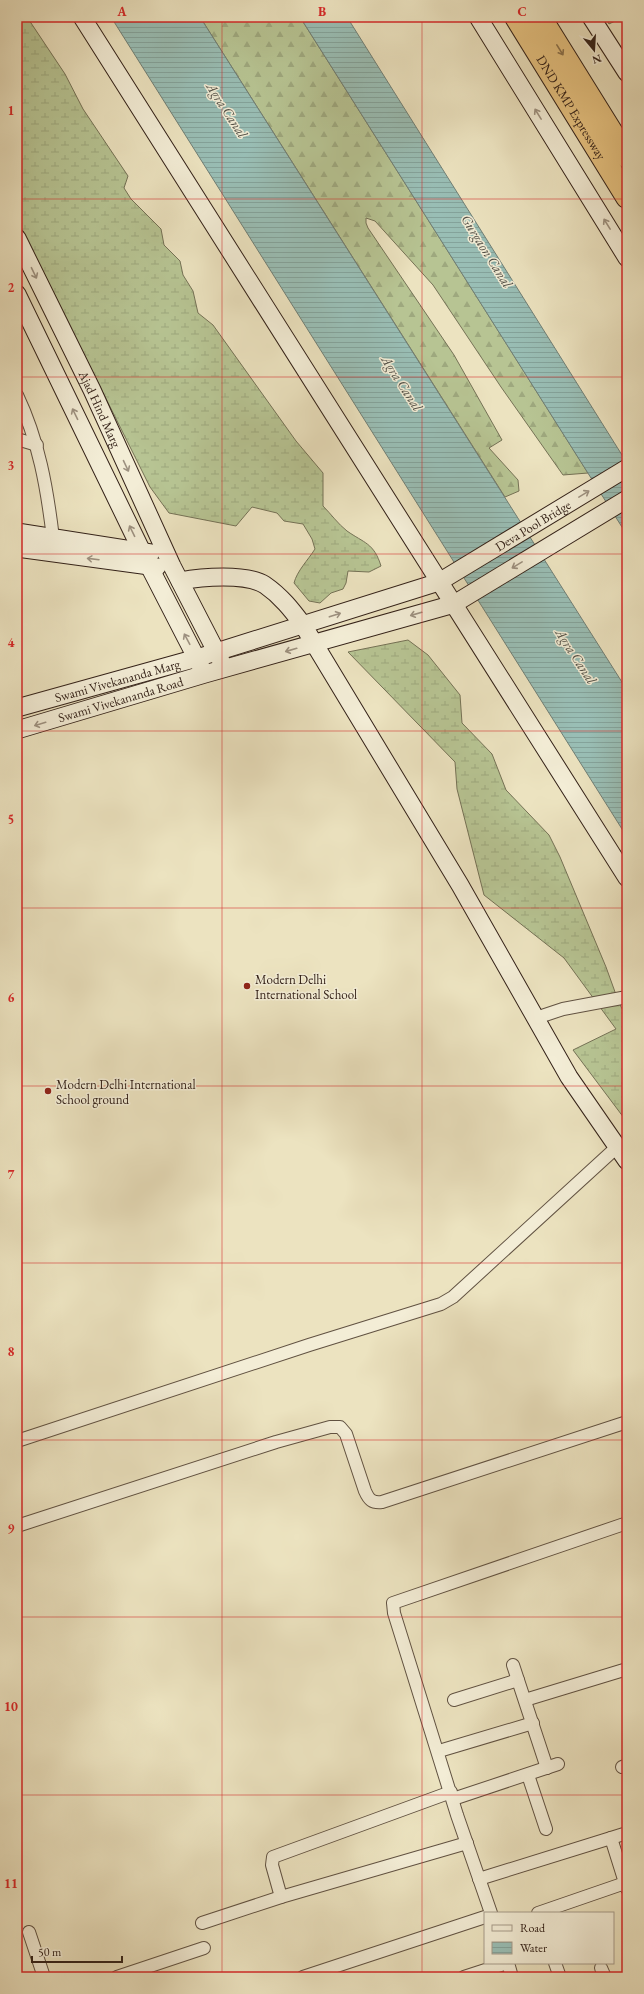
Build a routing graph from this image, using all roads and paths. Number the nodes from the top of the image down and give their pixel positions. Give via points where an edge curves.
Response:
1 (82, 17) edge
2 (478, 17) edge
3 (516, 17) edge
4 (540, 17) edge
5 (590, 17) edge
6 (627, 73) edge
7 (627, 157) edge
8 (627, 197) edge
9 (17, 238) edge
10 (627, 258) edge
11 (17, 294) edge
12 (17, 395) edge
13 (17, 439) edge
14 (37, 444) junction
15 (627, 468) edge
16 (627, 499) edge
17 (17, 532) edge
18 (53, 538) junction
19 (17, 548) edge
20 (146, 560) junction
21 (173, 567) junction
22 (439, 582) junction
23 (461, 600) junction
24 (303, 626) junction
25 (314, 644) junction
26 (217, 652) junction
27 (197, 658) junction
28 (225, 669) junction
29 (205, 674) junction
30 (17, 708) edge
31 (17, 730) edge
32 (627, 878) edge
33 (627, 997) edge
34 (536, 1018) junction
35 (617, 1147) junction
36 (627, 1160) edge
37 (627, 1422) edge
38 (17, 1441) edge
39 (627, 1523) edge
40 (17, 1526) edge
41 (513, 1665) dead end
42 (627, 1669) edge
43 (518, 1680) junction
44 (454, 1700) dead end
45 (525, 1700) junction
46 (532, 1723) junction
47 (439, 1751) junction
48 (528, 1775) junction
49 (452, 1796) junction
50 (546, 1829) dead end
51 (627, 1833) edge
52 (611, 1838) junction
53 (467, 1843) junction
54 (479, 1879) junction
55 (626, 1886) edge
56 (281, 1897) junction
57 (491, 1912) edge
58 (541, 1912) edge
59 (484, 1917) edge
60 (202, 1923) dead end
61 (29, 1932) dead end
62 (204, 1948) dead end
63 (505, 1964) edge
64 (508, 1964) edge
65 (555, 1964) edge
66 (136, 1974) edge
67 (44, 1977) edge
68 (117, 1977) edge
69 (303, 1977) edge
70 (464, 1977) edge
71 (512, 1977) edge
72 (560, 1977) edge

1 - 22 street
10 -> 2 street
3 - 8 highway, DND KMP Expressway
4 -> 7 highway, DND KMP Expressway
5 - 6 street
9 -> 21 street, Ajad Hind Marg via 92,390
20 -> 11 street
12 - 14 street
13 - 14 street
14 - 18 street via 47,490
22 -> 15 street, Deva Pool Bridge
16 -> 23 street, Swami Vivekananda Road
17 - 18 street
18 - 20 street
20 -> 19 street
20 - 21 street
27 -> 20 street
21 - 24 street via 198,577 242,578 264,584 287,604
21 - 26 street, Ajad Hind Marg
22 - 23 street
24 -> 22 street, Deva Pool Bridge
23 -> 25 street, Swami Vivekananda Road
23 - 32 street
24 - 25 street
24 - 26 street, Swami Vivekananda Marg
25 -> 28 street, Swami Vivekananda Road
25 - 34 street via 460,885
26 - 27 street, Swami Vivekananda Marg
26 - 28 street, Ajad Hind Marg
27 - 29 street
27 - 30 street, Swami Vivekananda Marg
28 - 29 street, Swami Vivekananda Road
29 -> 31 street, Swami Vivekananda Road
33 - 34 street via 563,1009
34 - 35 street via 569,1077
35 - 36 street
35 - 38 street via 441,1304
37 - 40 street via 374,1503 368,1499 365,1492 346,1434 340,1427 330,1427 268,1444
39 - 47 street via 393,1604
41 - 43 street
42 - 45 street
43 - 44 street
43 - 45 street
45 - 46 street
46 - 47 street
46 - 48 street via 553,1766
47 - 49 street
48 - 49 street
48 - 50 street
49 - 53 street
49 - 56 street via 273,1857 272,1866
51 - 52 street
52 - 54 street
52 - 55 street
53 - 54 street
53 - 56 street
54 - 57 street
55 - 58 street
56 - 60 street
59 - 69 street
61 - 67 street
62 - 66 street
63 - 70 street
64 - 71 street
65 - 72 street
66 - 68 street

